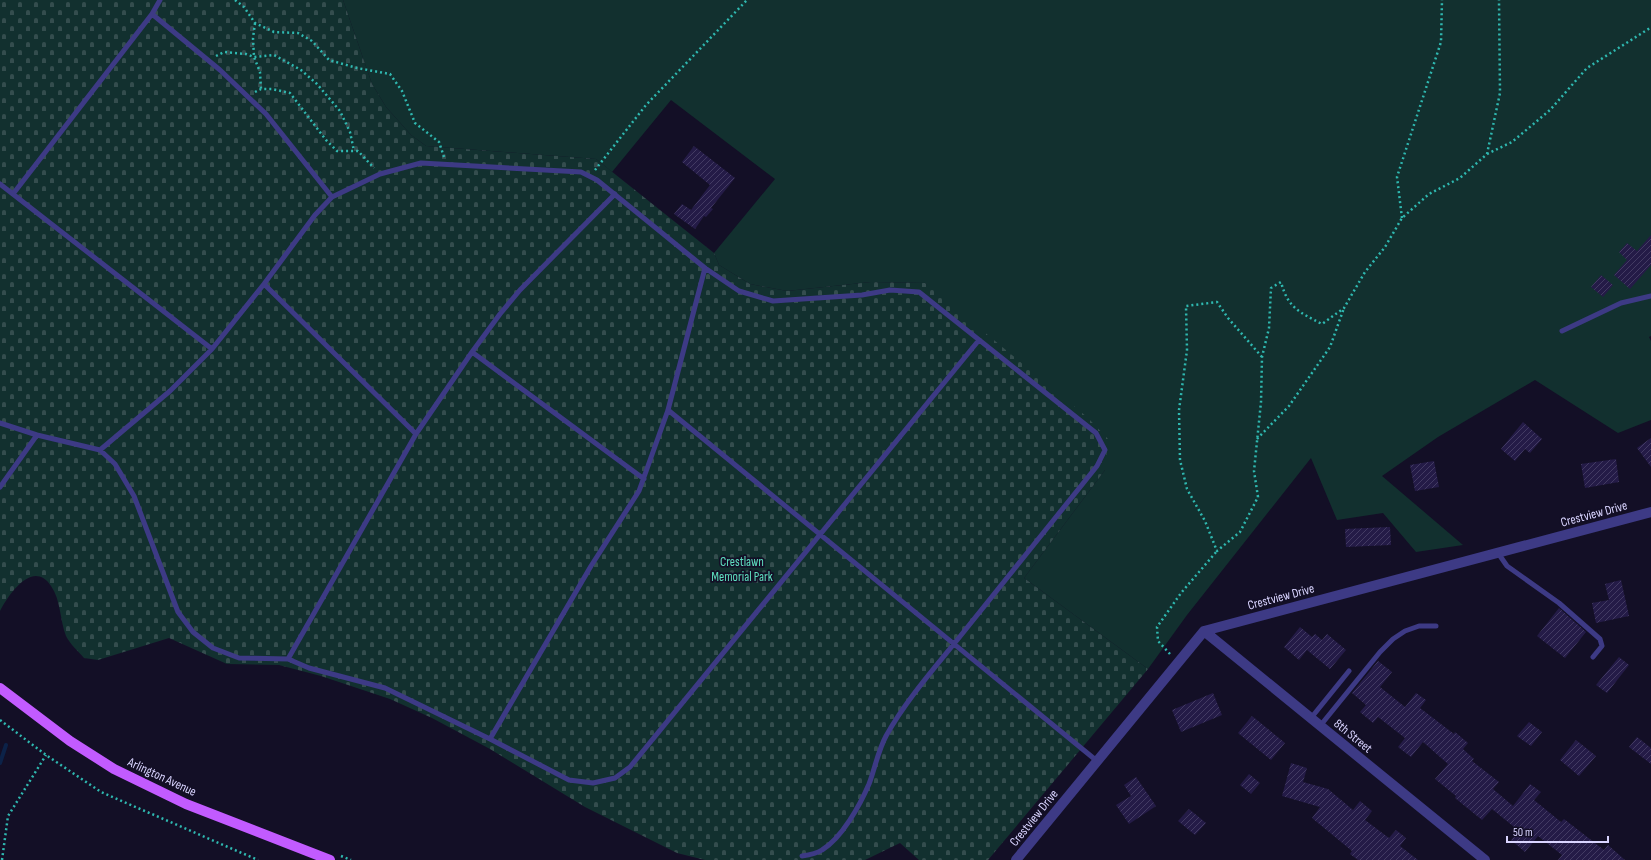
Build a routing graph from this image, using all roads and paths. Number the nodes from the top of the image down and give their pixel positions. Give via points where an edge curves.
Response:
1 (160, 0) edge
2 (235, 0) edge
3 (747, 0) edge
4 (1442, 0) edge
5 (1499, 0) edge
6 (152, 14) junction
7 (255, 23) junction
8 (1651, 28) edge
9 (254, 57) junction
10 (208, 60) junction
11 (261, 89) junction
12 (246, 95) junction
13 (354, 151) junction
14 (1487, 154) junction
15 (447, 165) junction
16 (380, 174) junction
17 (590, 177) junction
18 (0, 184) edge
19 (13, 194) junction
20 (615, 194) junction
21 (332, 197) junction
22 (1402, 218) junction
23 (706, 268) junction
24 (264, 284) junction
25 (1651, 296) edge
26 (1344, 308) junction
27 (1562, 331) dead end
28 (978, 340) junction
29 (212, 349) junction
30 (472, 352) junction
31 (1262, 357) junction
32 (668, 410) junction
33 (0, 423) edge
34 (416, 434) junction
35 (37, 435) junction
36 (1257, 439) junction
37 (100, 450) junction
38 (644, 479) junction
39 (0, 487) edge
40 (1651, 512) edge
41 (820, 535) junction
42 (1217, 551) junction
43 (1498, 553) junction
44 (1436, 626) dead end
45 (1204, 631) junction
46 (954, 644) junction
47 (1593, 657) dead end
48 (288, 659) junction
49 (1178, 662) junction
50 (1349, 671) dead end
51 (0, 688) edge
52 (1311, 718) junction
53 (0, 720) edge
54 (1320, 726) junction
55 (490, 739) junction
56 (46, 755) junction
57 (1097, 761) junction
58 (802, 856) dead end
59 (333, 857) edge
60 (2, 860) edge
61 (258, 860) edge
62 (351, 860) edge
63 (1016, 860) edge
64 (1485, 860) edge

1 - 6 lane
2 - 7 path via 244,7
3 - 17 path via 646,105
4 - 22 path via 1440,42 1397,176
5 - 14 path via 1500,93
6 - 10 lane
6 - 19 lane
7 - 9 path
7 - 15 path via 274,32 298,33 312,41 329,60 390,74 402,91 415,123 439,142
8 - 14 path via 1586,68 1550,110 1512,142
9 - 10 path via 224,52
9 - 11 path via 260,72
9 - 13 path via 274,54 301,70 317,84 340,112 350,132
10 - 12 lane
11 - 12 path
11 - 13 path via 290,93 337,151
12 - 21 lane via 266,114
13 - 16 path via 358,151
14 - 22 path via 1460,178 1429,194
15 - 16 lane via 422,163
15 - 17 lane via 581,172
16 - 21 lane
17 - 20 lane
18 - 19 lane
19 - 29 lane
20 - 23 lane
20 - 30 lane via 520,290
21 - 24 lane via 315,215
22 - 26 path
23 - 28 lane via 739,291 773,302 862,295 890,290 919,292
23 - 32 lane
24 - 29 lane
24 - 34 lane
25 - 27 lane via 1621,303
26 - 31 path via 1322,324 1298,311 1285,296 1282,282 1270,288 1269,328
26 - 36 path via 1330,347 1288,406
28 - 41 lane
28 - 46 lane via 1096,433 1105,450 1097,466
29 - 37 lane via 170,391
30 - 34 lane
30 - 38 lane
31 - 36 path
31 - 42 path via 1217,302 1186,306 1187,350 1179,410 1180,460 1187,489 1205,521
32 - 38 lane
32 - 41 lane
33 - 35 lane
34 - 48 lane
35 - 37 lane
35 - 39 lane
36 - 42 path via 1254,470 1258,497 1240,532
37 - 48 lane via 115,464 134,496 178,612 193,632 213,648 239,658
38 - 55 lane
40 - 43 street, Crestview Drive
41 - 46 lane
41 - 55 lane via 630,767 614,778 593,783 569,780
42 - 49 path via 1180,593 1157,627 1158,641
43 - 45 street, Crestview Drive
43 - 47 lane via 1507,566 1559,603 1600,639 1602,646
44 - 54 lane via 1419,626 1393,639
45 - 49 street, Crestview Drive
45 - 52 street, 8th Street
46 - 57 lane
46 - 58 lane via 896,718 876,758 869,783 851,817 829,844 814,854
48 - 55 lane via 310,668 385,688
49 - 57 street, Crestview Drive
50 - 52 lane
51 - 59 main road, Arlington Avenue via 70,741 114,769 186,804
52 - 54 street, 8th Street
53 - 56 path
54 - 64 street, 8th Street
56 - 60 path via 8,816
56 - 61 path via 102,792
57 - 63 street, Crestview Drive
59 - 62 path

